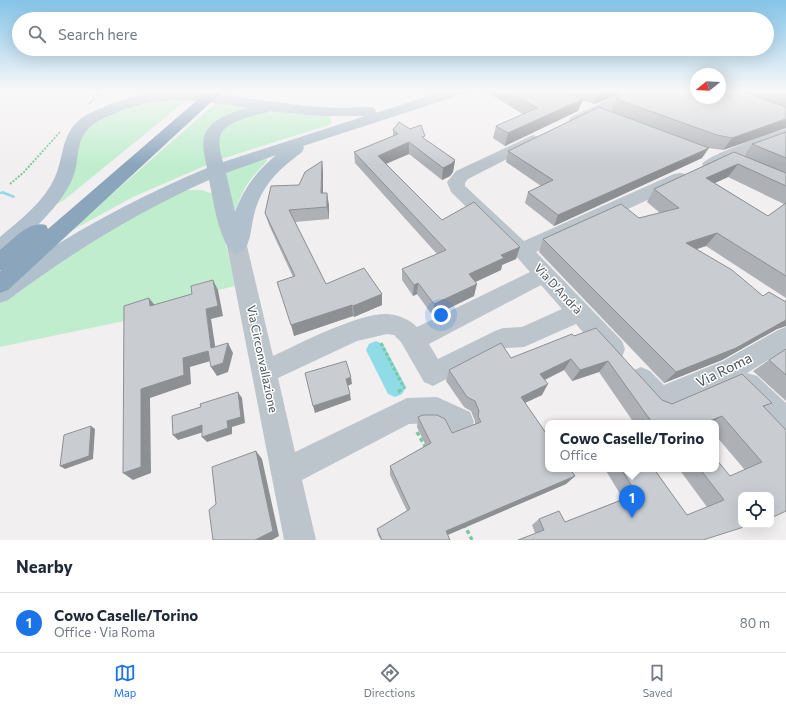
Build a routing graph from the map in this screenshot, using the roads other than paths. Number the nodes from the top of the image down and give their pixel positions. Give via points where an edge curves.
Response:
1 (97, 115) edge
2 (180, 115) edge
3 (187, 115) edge
4 (237, 115) edge
5 (334, 115) edge
6 (379, 115) edge
7 (578, 115) edge
8 (606, 115) edge
9 (616, 119) edge
10 (564, 126) edge
11 (786, 134) edge
12 (544, 135) edge
13 (316, 136) junction
14 (146, 149) junction
15 (704, 152) edge
16 (724, 157) junction
17 (744, 164) edge
18 (217, 170) junction
19 (177, 187) junction
20 (222, 194) junction
21 (237, 246) junction
22 (0, 249) edge
23 (522, 250) junction
24 (0, 262) edge
25 (544, 274) junction
26 (0, 284) edge
27 (0, 294) edge
28 (579, 312) junction
29 (786, 337) edge
30 (413, 341) junction
31 (732, 368) junction
32 (265, 372) junction
33 (660, 400) joint
34 (460, 422) dead end
35 (786, 422) edge
36 (286, 472) junction
37 (300, 540) edge

1 - 22 main road via 75,135 71,143 68,166 56,192
2 - 14 highway
3 - 14 highway
4 - 18 main road via 215,131 212,137 211,144
5 - 13 main road via 338,118 336,125
6 - 13 main road
7 - 10 street
8 - 9 street
11 - 16 street
12 - 23 street, Via D'Andrà via 462,176 456,182 457,188
13 - 18 main road
13 - 21 main road via 284,156 254,188 241,223
14 - 24 highway
14 - 26 highway
15 - 16 street
16 - 17 street
16 - 23 street
18 - 19 main road
18 - 20 main road
19 - 20 main road via 210,188
19 - 27 main road via 102,225
20 - 21 main road
21 - 32 street, Via Circonvallazione
23 - 25 street, Via D'Andrà
25 - 28 street, Via D'Andrà
25 - 30 street
28 - 30 street via 524,337 503,338 433,374
28 - 33 street, Via D'Andrà
29 - 31 street, Via Roma
30 - 32 street via 399,326 372,326 352,331
31 - 33 street, Via Roma
31 - 35 street
32 - 36 street, Via Circonvallazione
34 - 36 street via 437,410 407,411
36 - 37 street, Via Circonvallazione

